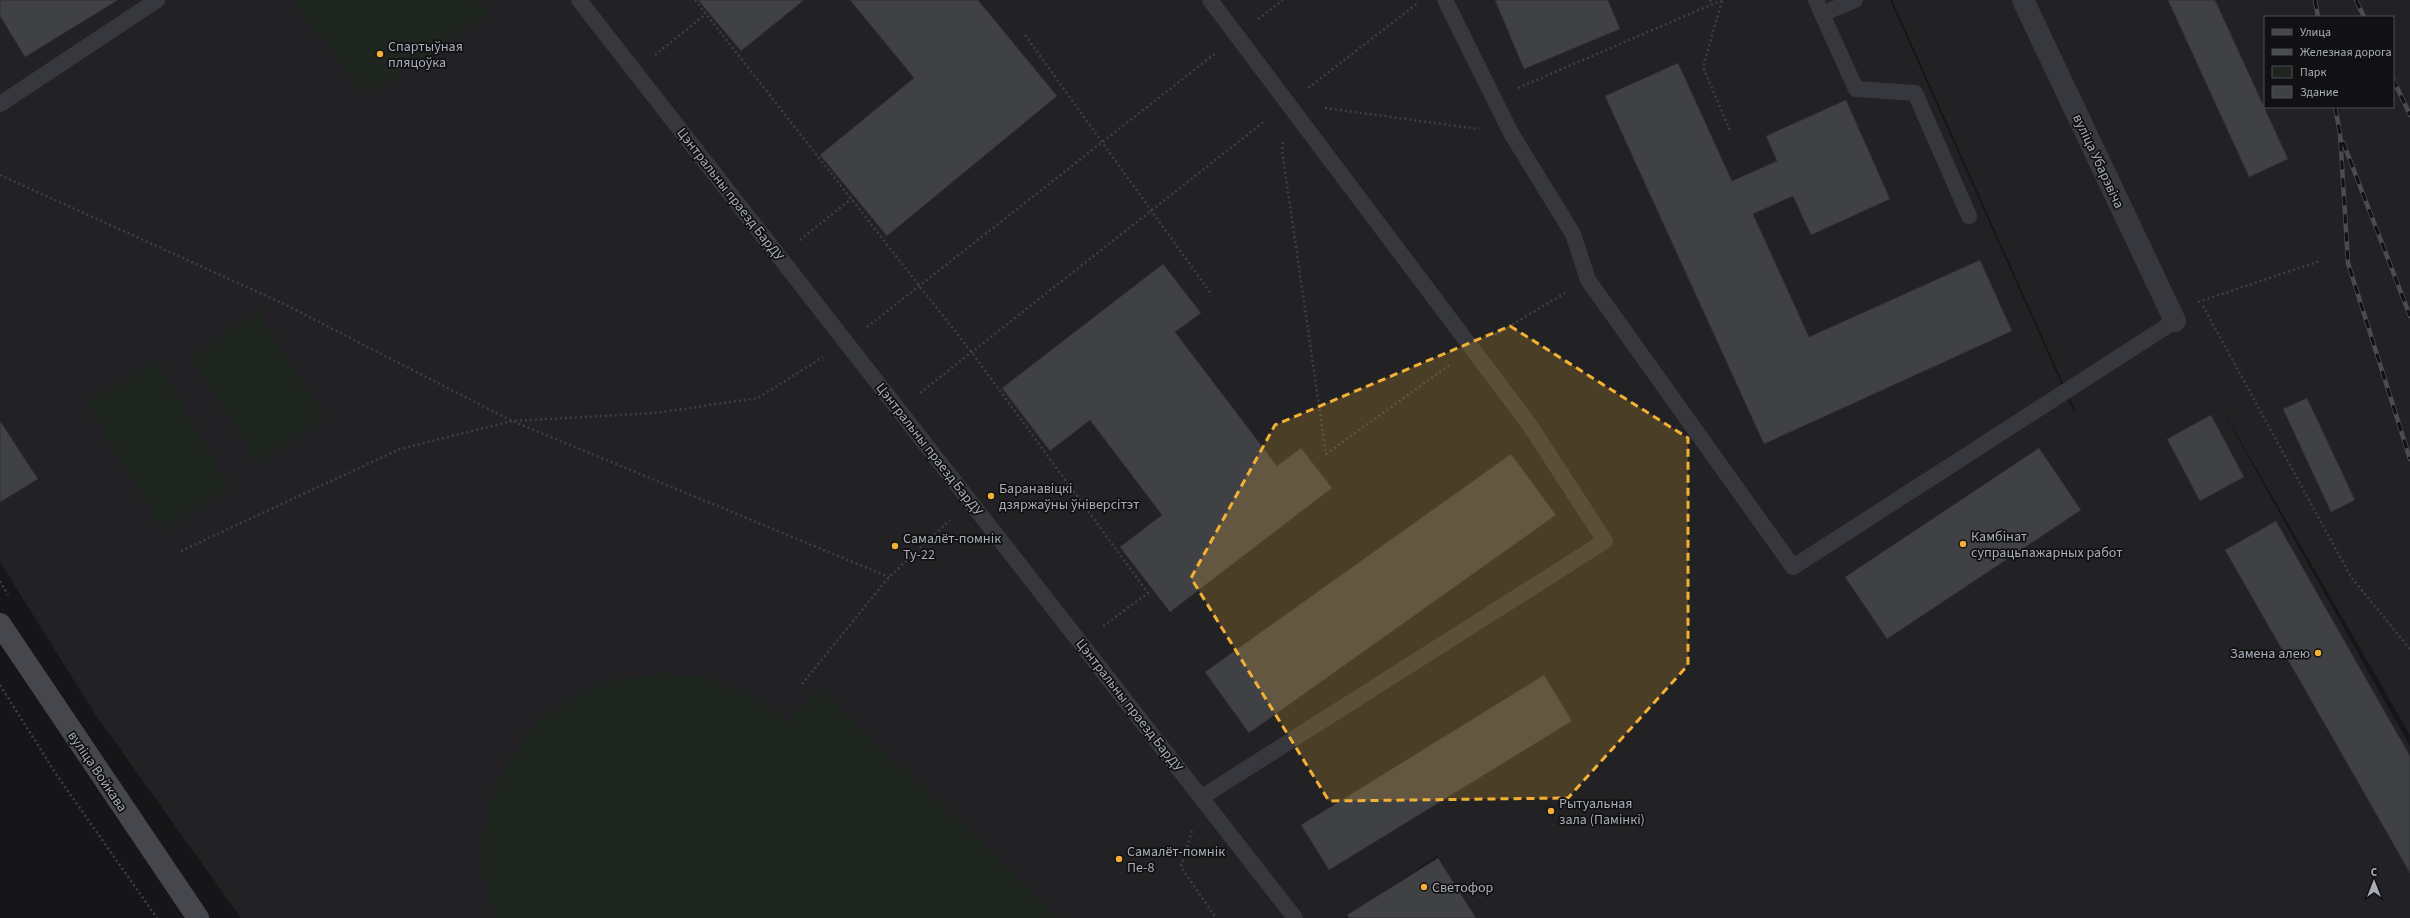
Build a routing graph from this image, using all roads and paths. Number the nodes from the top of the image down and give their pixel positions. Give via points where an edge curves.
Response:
1 (157, 0) edge
2 (579, 0) edge
3 (695, 0) edge
4 (1210, 0) edge
5 (1283, 0) edge
6 (1422, 0) edge
7 (1445, 0) edge
8 (1710, 0) edge
9 (1722, 0) edge
10 (1855, 0) edge
11 (2023, 0) edge
12 (1712, 5) junction
13 (1819, 7) edge
14 (706, 14) junction
15 (1025, 35) dead end
16 (1237, 36) junction
17 (635, 72) junction
18 (1493, 98) junction
19 (1288, 103) junction
20 (0, 104) edge
21 (1511, 133) junction
22 (1731, 133) dead end
23 (1102, 142) junction
24 (0, 175) edge
25 (851, 199) junction
26 (1152, 211) junction
27 (1969, 216) dead end
28 (779, 257) junction
29 (2320, 261) dead end
30 (1588, 280) junction
31 (919, 286) junction
32 (1212, 296) dead end
33 (2200, 300) junction
34 (2175, 321) junction
35 (847, 342) junction
36 (1473, 348) junction
37 (972, 354) junction
38 (899, 409) junction
39 (512, 421) junction
40 (971, 501) junction
41 (182, 551) dead end
42 (889, 577) junction
43 (0, 624) edge
44 (1081, 642) junction
45 (2410, 649) edge
46 (802, 684) dead end
47 (0, 685) edge
48 (1202, 797) junction
49 (157, 918) edge
50 (198, 918) edge
51 (1216, 918) edge
52 (1295, 918) edge

1 - 20 lane
2 - 17 lane, Цэнтральны праезд БарДУ
3 - 14 path
4 - 16 lane
5 - 16 path
6 - 19 path
7 - 18 lane
8 - 12 path
9 - 12 path
9 - 22 path via 1703,67
10 - 13 lane
11 - 34 street, вуліца Убарэвіча
12 - 18 path
13 - 27 lane via 1856,89 1914,93
14 - 17 path
14 - 25 path
15 - 23 path
16 - 19 lane
16 - 23 path
17 - 28 lane, Цэнтральны праезд БарДУ
18 - 21 lane
19 - 21 path
19 - 26 path
19 - 36 lane
19 - 36 path via 1282,150 1326,454
21 - 30 lane via 1573,234
23 - 26 path
23 - 31 path
24 - 39 path via 284,304
25 - 28 path
25 - 31 path
26 - 32 path
26 - 37 path
28 - 35 lane, Цэнтральны праезд БарДУ
29 - 33 path
30 - 34 lane via 1793,567
30 - 36 path
31 - 35 path
31 - 37 path
33 - 34 path
33 - 45 path via 2351,577
35 - 38 lane, Цэнтральны праезд БарДУ
35 - 39 path via 758,398 655,413
36 - 48 lane via 1530,424 1605,541
37 - 38 path
37 - 44 path via 1148,593
38 - 40 lane, Цэнтральны праезд БарДУ
39 - 41 path via 400,450
39 - 42 path
40 - 42 path
40 - 44 lane, Цэнтральны праезд БарДУ
42 - 46 path
43 - 50 main road, вуліца Войкава
44 - 48 lane, Цэнтральны праезд БарДУ
47 - 49 path via 58,778
48 - 51 path via 1181,867
48 - 52 lane, Цэнтральны праезд БарДУ

